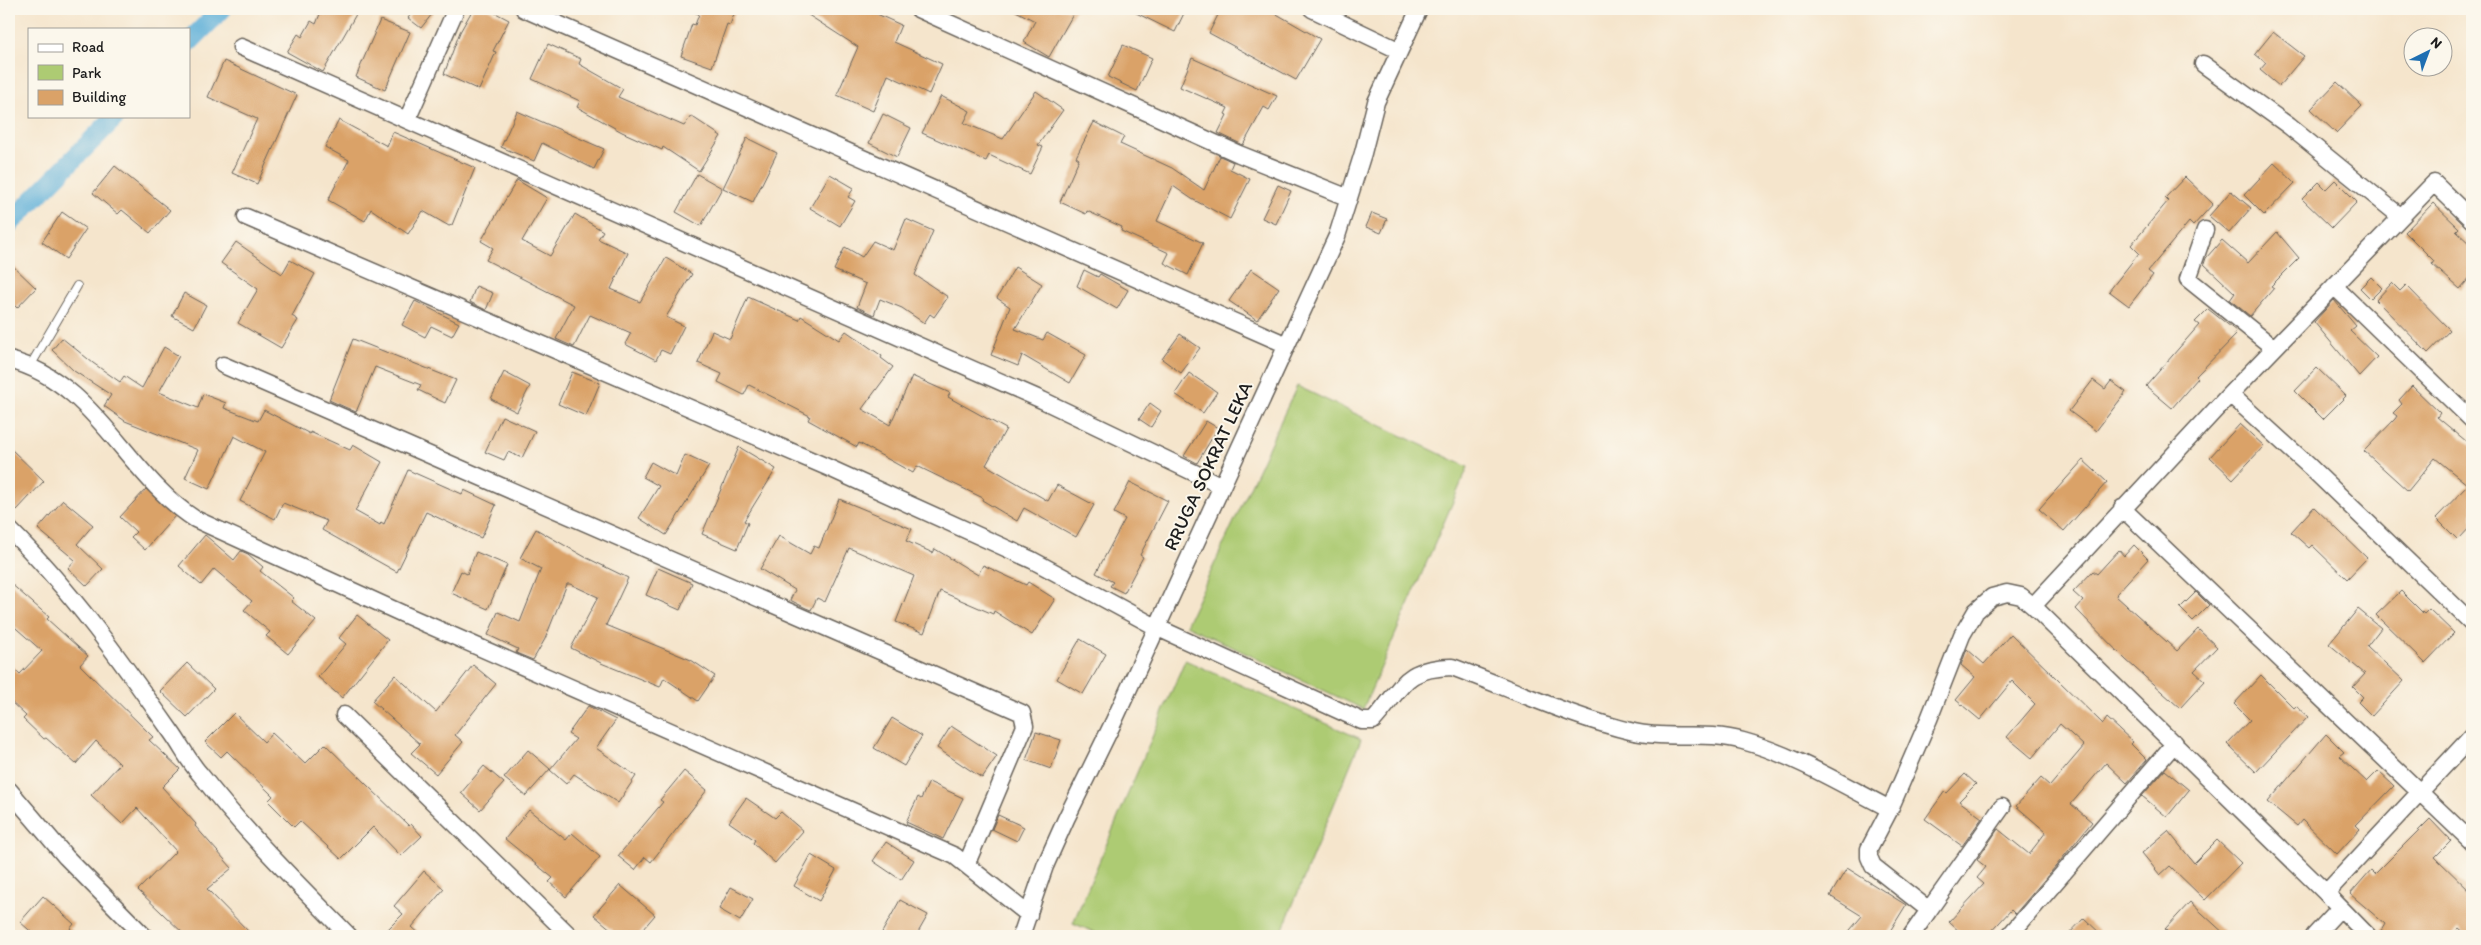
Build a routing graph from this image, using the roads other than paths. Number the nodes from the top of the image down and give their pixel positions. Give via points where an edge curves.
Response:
1 (456, 9) edge
2 (524, 9) edge
3 (918, 9) edge
4 (1312, 9) edge
5 (1419, 9) edge
6 (241, 47) dead end
7 (1398, 50) junction
8 (2203, 64) dead end
9 (407, 120) junction
10 (1349, 198) junction
11 (246, 217) dead end
12 (2401, 217) junction
13 (2472, 220) edge
14 (2205, 230) dead end
15 (77, 286) dead end
16 (2334, 286) junction
17 (1287, 346) junction
18 (2274, 348) junction
19 (9, 360) edge
20 (222, 365) dead end
21 (29, 368) junction
22 (2230, 394) junction
23 (2472, 420) edge
24 (1222, 486) junction
25 (2122, 508) junction
26 (9, 529) edge
27 (2033, 606) junction
28 (2472, 623) edge
29 (1156, 627) junction
30 (344, 716) dead end
31 (2472, 736) edge
32 (2175, 744) junction
33 (9, 790) edge
34 (2420, 791) junction
35 (1883, 805) junction
36 (2002, 807) dead end
37 (2472, 842) edge
38 (967, 863) junction
39 (2326, 893) junction
40 (2340, 908) junction
41 (1929, 910) junction
42 (1029, 915) junction
43 (144, 936) edge
44 (349, 936) edge
45 (570, 936) edge
46 (1020, 936) edge
47 (1911, 936) edge
48 (2009, 936) edge
49 (2314, 936) edge
50 (2368, 936) edge

1 - 9 street
2 - 17 street
3 - 10 street via 1239,154
4 - 7 street
5 - 7 street, RRUGA SOKRAT LEKA
6 - 9 street
7 - 10 street, RRUGA SOKRAT LEKA via 1376,102
8 - 12 street via 2289,126
9 - 24 street via 1042,400
10 - 17 street, RRUGA SOKRAT LEKA via 1337,236
11 - 29 street via 827,467 1032,560
12 - 13 street via 2434,183
12 - 16 street
14 - 18 street via 2188,279
15 - 21 lane
16 - 18 street
16 - 23 street
17 - 24 street, RRUGA SOKRAT LEKA
18 - 22 street
19 - 21 street
20 - 38 street via 1022,713 1025,726
21 - 38 street via 44,374 88,407 154,486 195,519
22 - 25 street
22 - 28 street
24 - 29 street, RRUGA SOKRAT LEKA
25 - 27 street
25 - 34 street
26 - 44 street via 71,596 198,773
27 - 32 street
27 - 35 street via 2021,596 2007,593 1992,597 1976,611 1962,634 1929,719
29 - 35 street via 1362,721 1373,721 1401,684 1414,674 1430,668 1452,668 1595,721 1636,732 1669,736 1708,734 1742,740 1774,751
29 - 42 street, RRUGA SOKRAT LEKA via 1045,866
30 - 45 street
31 - 34 street
32 - 39 street
32 - 48 street
33 - 43 street via 66,857
34 - 37 street
34 - 39 street
35 - 41 street via 1869,857 1873,866
36 - 41 street
38 - 42 street
39 - 40 street
40 - 49 street
40 - 50 street
41 - 47 street
42 - 46 street, RRUGA SOKRAT LEKA

